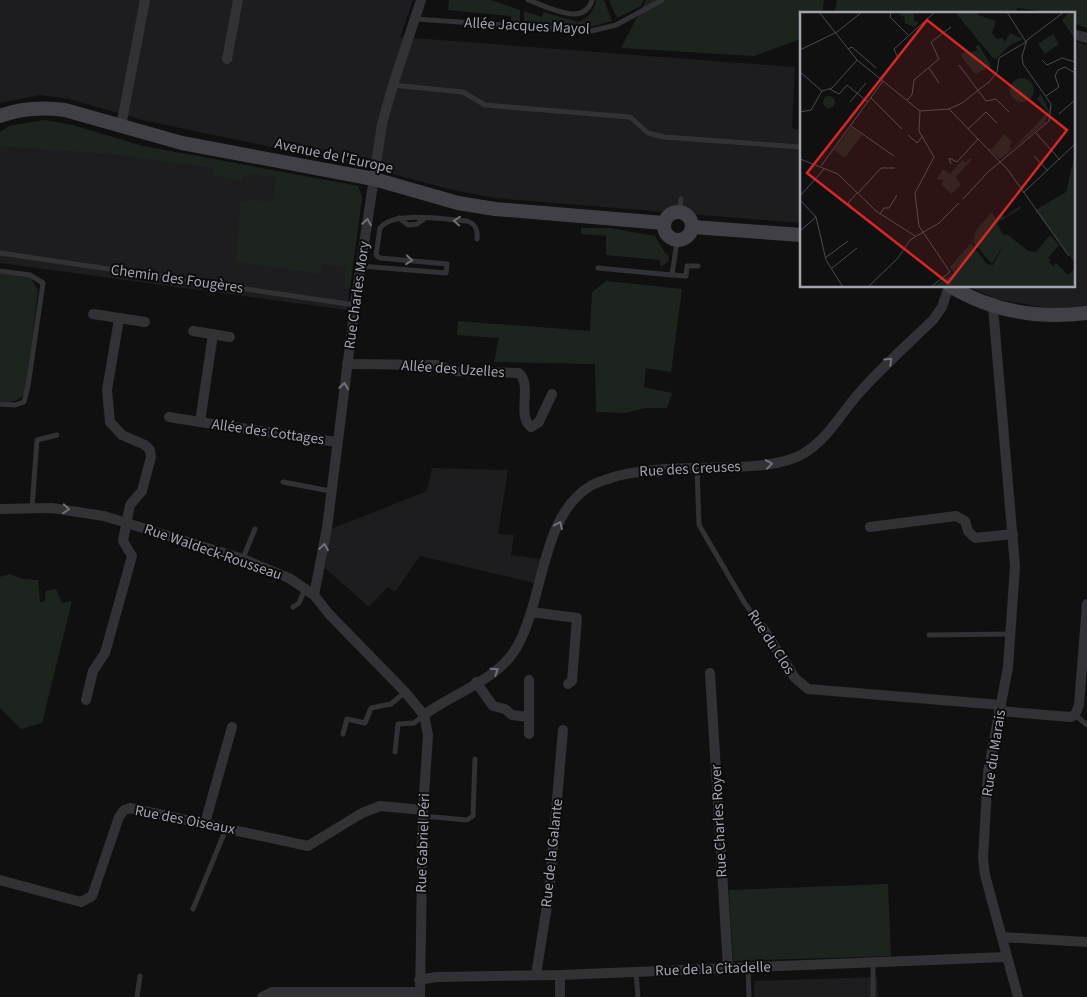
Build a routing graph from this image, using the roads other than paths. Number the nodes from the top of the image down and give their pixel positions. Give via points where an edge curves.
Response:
1 (144, 0) edge
2 (238, 0) edge
3 (421, 0) edge
4 (528, 0) edge
5 (592, 0) edge
6 (662, 0) edge
7 (640, 13) junction
8 (645, 18) dead end
9 (414, 19) junction
10 (1074, 34) edge
11 (1087, 38) edge
12 (227, 59) dead end
13 (392, 85) junction
14 (0, 116) edge
15 (121, 126) junction
16 (800, 147) edge
17 (374, 179) junction
18 (664, 223) junction
19 (693, 227) junction
20 (800, 235) edge
21 (477, 239) dead end
22 (677, 241) junction
23 (0, 253) edge
24 (360, 266) junction
25 (698, 266) dead end
26 (598, 268) dead end
27 (0, 271) edge
28 (672, 275) junction
29 (949, 288) edge
30 (954, 288) edge
31 (355, 304) junction
32 (993, 307) junction
33 (1087, 313) edge
34 (93, 314) dead end
35 (119, 318) junction
36 (145, 322) dead end
37 (193, 331) dead end
38 (213, 334) junction
39 (230, 337) dead end
40 (347, 364) junction
41 (552, 394) dead end
42 (0, 404) edge
43 (169, 417) dead end
44 (200, 422) junction
45 (57, 435) dead end
46 (336, 442) junction
47 (697, 468) junction
48 (283, 482) dead end
49 (330, 491) junction
50 (32, 508) junction
51 (0, 509) edge
52 (127, 523) junction
53 (255, 528) dead end
54 (870, 528) dead end
55 (1013, 534) junction
56 (242, 559) junction
57 (309, 591) junction
58 (1087, 604) edge
59 (293, 607) dead end
60 (531, 612) junction
61 (762, 627) joint
62 (1011, 634) junction
63 (929, 635) dead end
64 (710, 673) dead end
65 (529, 680) dead end
66 (476, 682) junction
67 (568, 684) dead end
68 (406, 694) junction
69 (86, 700) dead end
70 (1000, 708) junction
71 (424, 715) junction
72 (1075, 715) junction
73 (529, 717) junction
74 (1087, 725) edge
75 (232, 727) dead end
76 (563, 730) dead end
77 (343, 734) dead end
78 (529, 734) dead end
79 (396, 752) dead end
80 (476, 759) dead end
81 (423, 813) junction
82 (205, 822) junction
83 (227, 827) junction
84 (0, 880) edge
85 (193, 909) dead end
86 (1002, 937) junction
87 (1087, 942) edge
88 (1006, 957) junction
89 (873, 963) junction
90 (728, 968) junction
91 (748, 968) junction
92 (636, 972) junction
93 (536, 975) junction
94 (560, 975) junction
95 (140, 976) dead end
96 (420, 980) junction
97 (420, 994) edge
98 (137, 997) edge
99 (262, 997) edge
100 (560, 997) edge
101 (638, 997) edge
102 (748, 997) edge
103 (873, 997) edge
104 (1018, 997) edge

1 - 15 street
2 - 12 street
3 - 9 street, Rue Charles Mory
4 - 5 lane via 571,15 588,9
6 - 7 lane, Allée Jacques Mayol
7 - 8 lane
7 - 9 lane, Allée Jacques Mayol via 604,29 581,32
9 - 13 street, Rue Charles Mory
10 - 11 street
13 - 16 lane via 463,92 485,105 630,117 648,133
13 - 17 street, Rue Charles Mory
14 - 15 main road, Avenue de l'Europe via 22,109 49,108
15 - 17 main road, Avenue de l'Europe via 182,142
17 - 18 main road, Avenue de l'Europe via 436,198 495,209
24 -> 17 street, Rue Charles Mory
18 - 19 main road via 680,205
18 - 22 main road via 668,237
19 - 20 main road
19 - 22 main road via 686,239
21 -> 24 lane via 473,223 410,216 399,218 380,228 376,255 447,264 446,272
22 - 28 lane
23 - 31 lane, Chemin des Fougères
24 - 31 street, Rue Charles Mory
25 - 28 lane via 687,266 686,276
26 - 28 lane
27 - 42 lane via 30,275 43,283 24,402
47 -> 29 street, Rue des Creuses via 777,463 800,455 819,442 858,394 933,320
30 - 32 main road
31 - 40 street, Rue Charles Mory
32 - 33 main road via 1044,316
32 - 55 street, Rue du Marais
34 - 35 street
35 - 36 street
35 - 52 street via 107,390 110,422 122,435 145,445 152,457 142,491 130,505
37 - 38 street
38 - 39 street
38 - 44 street, Allée des Cottages
40 - 41 street, Allée des Uzelles via 437,365 456,371 519,373 525,381 525,419 531,427 539,422
46 -> 40 street, Rue Charles Mory
43 - 44 street, Allée des Cottages
44 - 46 street, Allée des Cottages
45 - 50 lane via 37,440
46 - 49 street, Rue Charles Mory
60 -> 47 street, Rue des Creuses via 550,546 565,513 578,496 593,484 637,471
47 - 61 lane, Rue du Clos via 699,525
48 - 49 lane
57 -> 49 street, Rue Charles Mory via 326,536
50 - 51 street, Rue Waldeck-Rousseau
50 -> 52 street, Rue Waldeck-Rousseau via 73,509
52 - 56 street, Rue Waldeck-Rousseau
52 - 69 street via 124,542 132,556 105,653 93,671
53 - 56 lane
54 - 55 street via 956,516 965,521 975,538
55 - 62 street, Rue du Marais via 1015,566
56 - 57 street, Rue Waldeck-Rousseau via 289,578
57 - 59 lane
57 - 68 street, Rue Waldeck-Rousseau
58 - 72 street via 1079,704
66 -> 60 street, Rue des Creuses via 500,668 515,650
60 - 67 street via 576,618 572,681
61 - 70 street, Rue du Clos via 794,678 808,689
62 - 63 lane
62 - 70 street, Rue du Marais
64 - 90 street, Rue Charles Royer
65 - 73 street
66 - 71 street, Rue des Creuses
66 - 73 street via 493,706 506,709 512,715
68 - 71 street
68 - 77 lane via 391,704 371,708 365,723 347,720
70 - 72 street, Rue du Clos
70 - 86 street, Rue du Marais via 988,772 983,858
71 - 79 lane via 414,723 398,724
71 - 81 street, Rue Gabriel Péri via 428,735
72 - 74 lane
73 - 78 street
75 - 82 street
76 - 93 street, Rue de la Galante via 549,893
80 - 81 lane via 473,816 467,820
81 - 83 street, Rue des Oiseaux via 380,806 362,813 308,846
81 - 96 street, Rue Gabriel Péri
82 - 83 street, Rue des Oiseaux
82 - 84 street, Rue des Oiseaux via 130,808 124,810 92,896 87,901
83 - 85 lane
86 - 87 street
86 - 88 street, Rue du Marais
88 - 89 street, Rue de la Citadelle
88 - 104 street, Rue du Marais
89 - 91 street, Rue de la Citadelle
89 - 103 lane
90 - 91 street, Rue de la Citadelle
90 - 92 street, Rue de la Citadelle
91 - 102 lane
92 - 94 street, Rue de la Citadelle
92 - 101 lane
93 - 94 street, Rue de la Citadelle
93 - 96 street, Rue de la Citadelle
94 - 100 street
95 - 98 lane
96 - 97 street, Rue Gabriel Péri
97 - 99 street via 272,992

